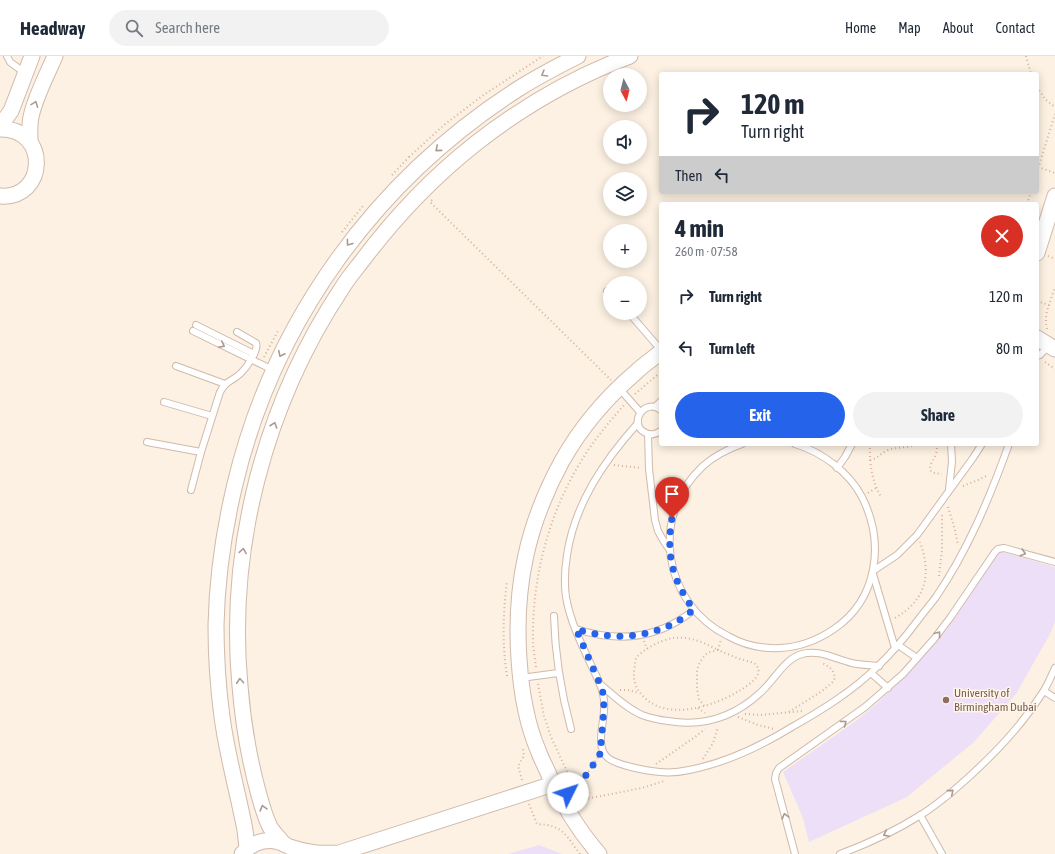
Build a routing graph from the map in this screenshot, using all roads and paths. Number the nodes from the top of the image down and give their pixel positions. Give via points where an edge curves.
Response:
1 (7, 56) edge
2 (32, 56) edge
3 (55, 56) edge
4 (578, 56) edge
5 (630, 56) edge
6 (1026, 56) edge
7 (1030, 72) edge
8 (25, 73) junction
9 (1039, 90) edge
10 (1055, 107) edge
11 (1055, 114) edge
12 (0, 126) edge
13 (0, 129) edge
14 (30, 142) junction
15 (1039, 164) edge
16 (1039, 167) edge
17 (1055, 173) edge
18 (424, 188) junction
19 (1055, 196) edge
20 (2, 198) edge
21 (1039, 246) edge
22 (1055, 287) edge
23 (1039, 302) edge
24 (1049, 305) junction
25 (635, 320) edge
26 (194, 328) dead end
27 (237, 332) dead end
28 (1047, 341) edge
29 (659, 349) edge
30 (659, 353) edge
31 (1039, 354) edge
32 (253, 357) junction
33 (1039, 357) edge
34 (176, 366) dead end
35 (1055, 369) edge
36 (273, 370) junction
37 (225, 384) junction
38 (619, 388) junction
39 (164, 402) dead end
40 (659, 403) edge
41 (654, 407) junction
42 (659, 409) edge
43 (640, 412) junction
44 (212, 416) junction
45 (638, 423) junction
46 (659, 432) edge
47 (648, 434) junction
48 (147, 442) dead end
49 (737, 446) edge
50 (800, 446) edge
51 (851, 446) edge
52 (870, 446) edge
53 (911, 446) edge
54 (937, 446) edge
55 (951, 446) edge
56 (981, 446) edge
57 (1004, 446) edge
58 (1008, 446) edge
59 (201, 452) junction
60 (870, 460) junction
61 (1003, 461) junction
62 (604, 464) junction
63 (837, 468) junction
64 (650, 469) junction
65 (951, 474) junction
66 (191, 490) dead end
67 (949, 491) junction
68 (881, 497) dead end
69 (943, 500) junction
70 (917, 535) junction
71 (670, 549) junction
72 (960, 558) junction
73 (1055, 562) edge
74 (873, 572) junction
75 (508, 578) dead end
76 (936, 597) junction
77 (694, 610) junction
78 (554, 616) dead end
79 (887, 621) junction
80 (576, 629) junction
81 (897, 647) junction
82 (718, 650) junction
83 (917, 658) junction
84 (821, 663) dead end
85 (878, 666) junction
86 (1055, 668) edge
87 (558, 673) junction
88 (871, 673) junction
89 (514, 680) junction
90 (600, 684) junction
91 (888, 688) junction
92 (1044, 691) junction
93 (639, 693) junction
94 (612, 694) junction
95 (1055, 698) edge
96 (704, 706) junction
97 (822, 709) junction
98 (732, 712) junction
99 (789, 712) junction
100 (720, 718) junction
101 (712, 720) junction
102 (571, 729) dead end
103 (787, 730) junction
104 (523, 744) dead end
105 (602, 751) junction
106 (696, 769) junction
107 (647, 770) junction
108 (553, 784) junction
109 (525, 793) junction
110 (560, 797) junction
111 (920, 815) junction
112 (290, 848) edge
113 (245, 851) edge
114 (338, 853) edge
115 (580, 854) edge
116 (600, 854) edge
117 (795, 854) edge
118 (840, 854) edge
119 (942, 854) edge

1 - 8 lane via 10,62
2 - 8 street
14 -> 3 street via 34,107
4 -> 36 street via 526,84 487,110 419,166 373,213 327,273
5 - 18 street via 567,83 529,105 492,130
6 - 7 path
8 - 12 street via 11,110
9 - 10 path
11 - 15 path
13 - 14 street via 15,131
14 - 20 street via 37,162 32,181 25,189
16 - 17 path
18 - 38 path via 434,197 430,202
112 -> 18 street via 271,828 254,778 239,680 238,630 242,556 253,495 274,422 288,386 322,319 342,286
19 - 21 street
22 - 24 path
23 - 24 path
24 - 28 path via 1045,321
25 - 29 lane
26 - 32 lane
27 - 32 lane via 256,343 257,348
28 - 31 lane
30 - 38 street
32 - 36 lane
32 - 37 lane via 242,372
33 - 35 path
34 - 37 lane
36 - 113 street via 239,467 225,532 217,594 216,657 221,712 245,830
37 - 44 lane
38 - 43 lane
38 - 89 street via 580,434 563,460 536,517 521,579
39 - 44 lane
40 - 41 lane
41 - 42 lane
41 - 43 lane
43 - 45 lane
44 - 59 lane
45 - 47 lane
45 - 62 lane
46 - 47 lane
47 - 64 lane
48 - 59 lane
49 - 71 lane via 722,452 703,466 683,490 672,518
50 - 63 lane via 826,459
51 - 63 lane
52 - 60 path
53 - 60 path via 888,450
54 - 65 path via 930,470 934,473
55 - 65 lane
56 - 67 lane
57 - 61 lane
58 - 61 lane
59 - 66 lane
60 - 68 path via 873,482
61 - 67 path via 991,473
61 - 72 lane via 984,511
62 - 64 path
62 - 80 lane via 582,504 568,550 566,597
63 - 74 lane via 854,486 870,515 875,547
64 - 71 lane via 655,520 658,531
65 - 67 lane
67 - 69 lane
69 - 70 lane
69 - 72 path via 956,530
69 - 76 path via 942,550
70 - 74 lane via 897,555
70 - 79 path via 925,559 925,584 909,608
71 - 77 lane via 677,582
72 - 76 lane
83 -> 73 lane via 950,618 998,549 1004,548
74 - 77 lane via 866,593 855,610 841,624 811,642 796,646 766,648 737,641 712,627
74 - 79 lane
75 - 89 path via 504,644
76 - 81 lane
77 - 80 lane via 672,624 641,634 606,636
78 - 87 lane
79 - 81 lane
80 - 90 lane
81 - 83 lane
81 - 85 lane
82 - 93 path via 708,644 683,638 657,643 636,658 633,672
82 - 96 path via 705,655 698,670 697,688 699,699
82 - 96 path via 754,662 758,667 758,673 754,680 732,695
83 - 91 lane
84 - 99 path via 834,672 834,681
85 - 88 lane
85 - 98 lane via 858,664 815,653 800,655 787,663 761,693
86 - 92 lane
87 - 89 lane
87 - 102 lane
88 - 91 lane
88 - 97 lane
89 - 108 street via 534,740
90 - 94 lane
90 - 105 lane via 604,701
117 -> 91 lane via 776,785 776,773 783,764
92 - 95 lane
111 -> 92 lane via 967,780 1008,738
93 - 94 path via 620,690
93 - 96 path via 659,707 687,710
94 - 101 lane via 642,715 659,720 683,723
97 - 99 path
97 - 103 lane
98 - 99 path via 753,715
98 - 100 lane
98 - 103 path via 758,725
100 - 101 lane
100 - 106 path via 713,742
101 - 107 path via 695,738
103 - 106 lane via 740,754
104 - 109 path via 524,756 518,766
105 - 107 lane via 611,760
105 - 110 path via 580,783
106 - 107 lane via 678,772
108 - 109 street
108 - 110 street
109 - 114 street
109 - 115 path via 537,824 561,830
110 - 116 street
111 -> 118 lane
111 - 119 lane
112 - 113 street via 270,840 258,842
112 - 114 street via 314,854

